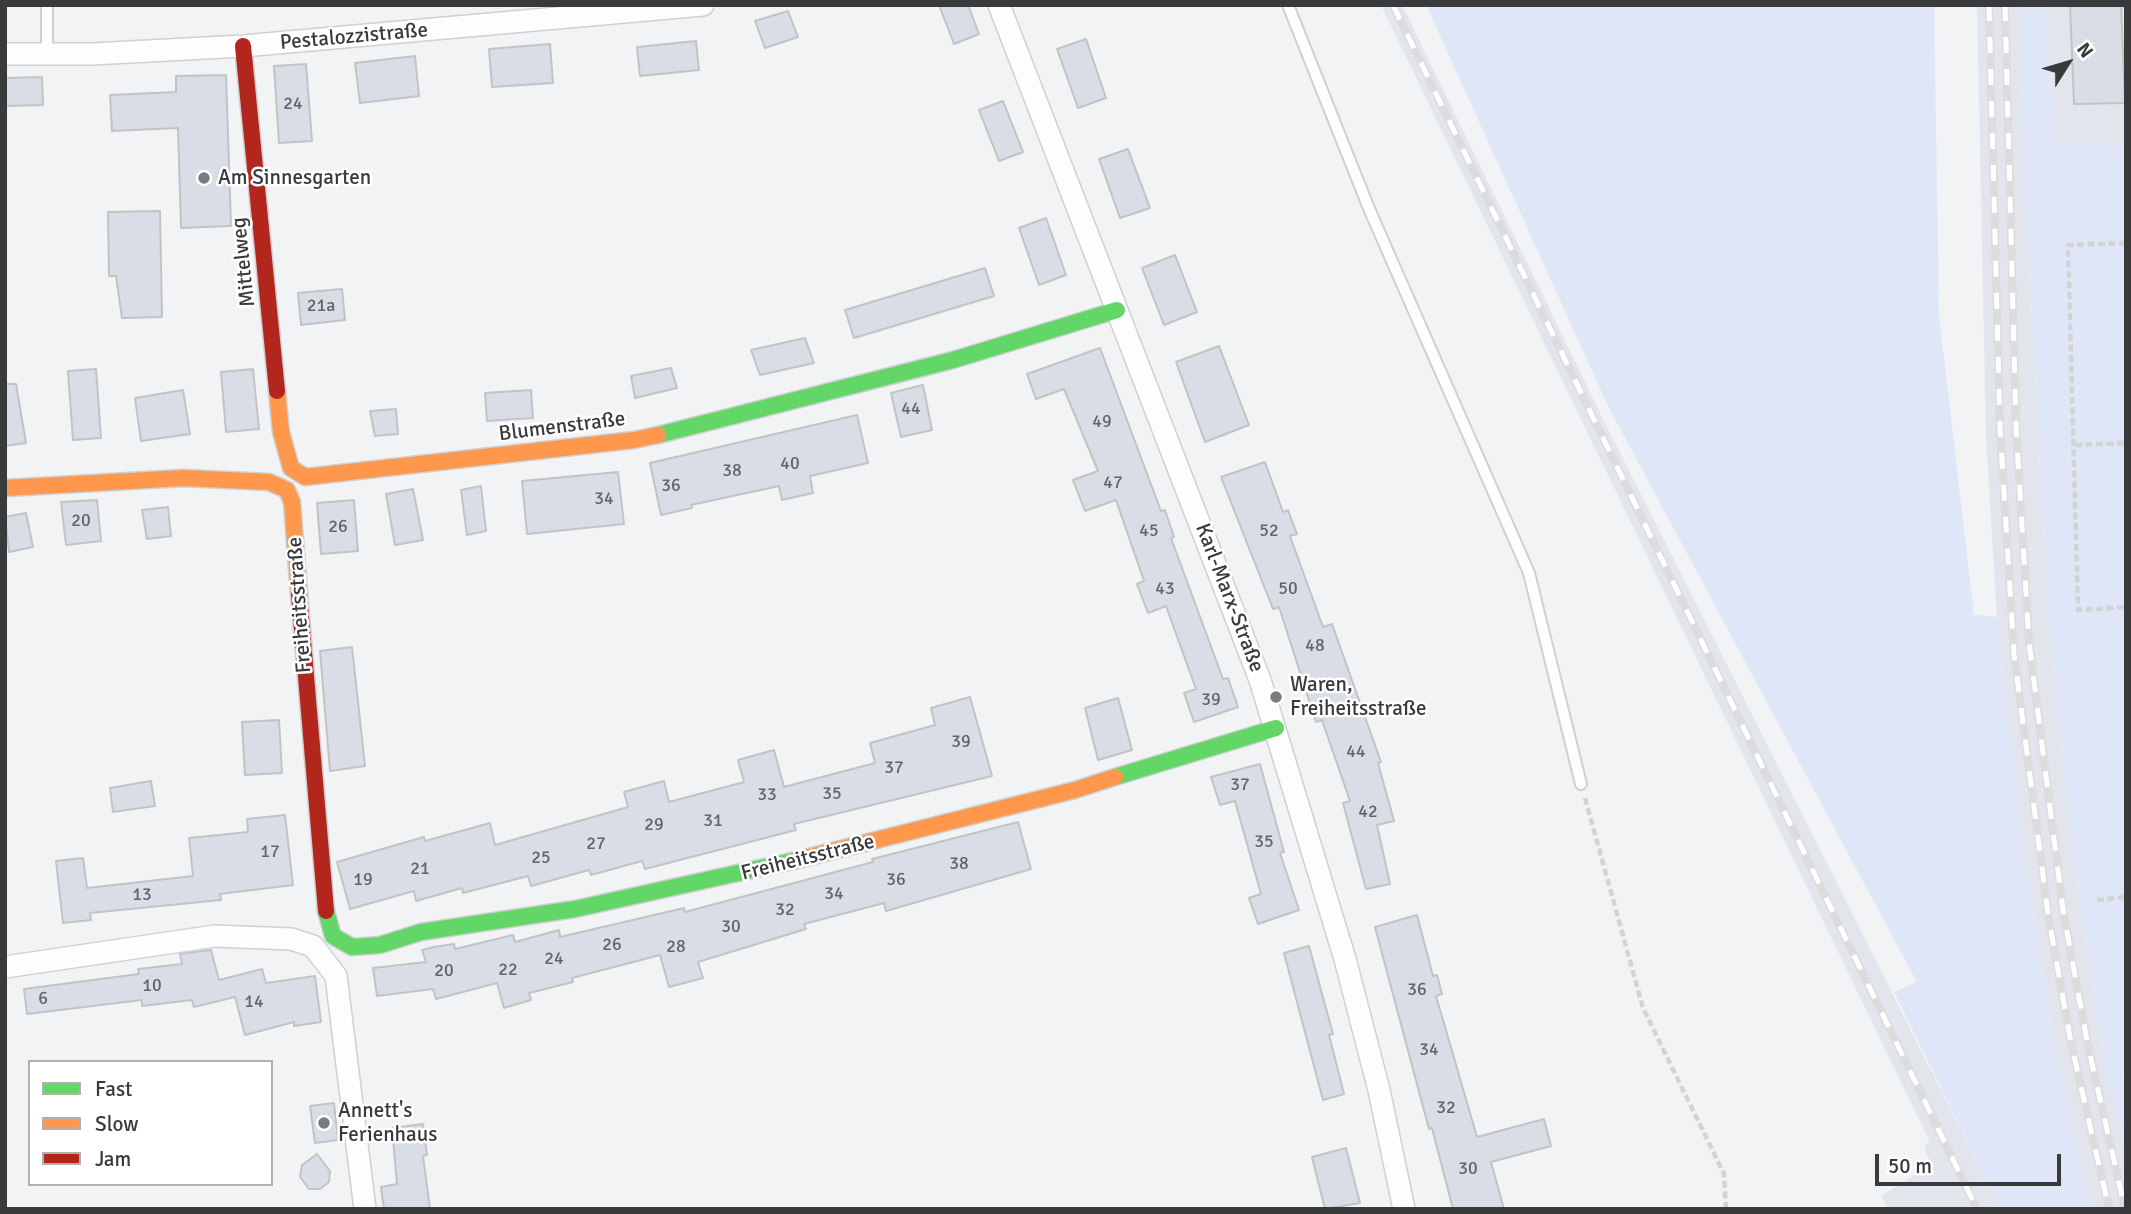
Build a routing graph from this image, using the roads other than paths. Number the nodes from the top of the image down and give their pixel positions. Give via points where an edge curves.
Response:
1 (47, 5) edge
2 (703, 5) edge
3 (999, 5) edge
4 (1289, 5) edge
5 (243, 46) junction
6 (47, 53) junction
7 (5, 54) edge
8 (1117, 310) junction
9 (293, 471) junction
10 (281, 485) junction
11 (5, 488) edge
12 (1276, 728) junction
13 (1581, 784) road end
14 (325, 943) junction
15 (5, 967) edge
16 (365, 1209) edge
17 (1404, 1209) edge

1 - 6 lane
2 - 5 street, Pestalozzistraße
3 - 8 street, Karl-Marx-Straße
4 - 13 lane via 1370,211 1530,573
5 - 6 street, Pestalozzistraße
5 - 9 street, Mittelweg via 281,432
6 - 7 street, Pestalozzistraße
8 - 9 street, Blumenstraße via 953,360 634,440 310,478
8 - 12 street, Karl-Marx-Straße
9 - 10 lane
10 - 11 street via 183,478
10 - 14 street, Freiheitsstraße via 292,502
12 - 14 street, Freiheitsstraße via 1075,790 748,873 575,909 421,932 380,945
12 - 17 street, Karl-Marx-Straße via 1352,985
14 - 15 street, Freiheitsstraße via 215,936
14 - 16 street, Freiheitsstraße via 336,976

